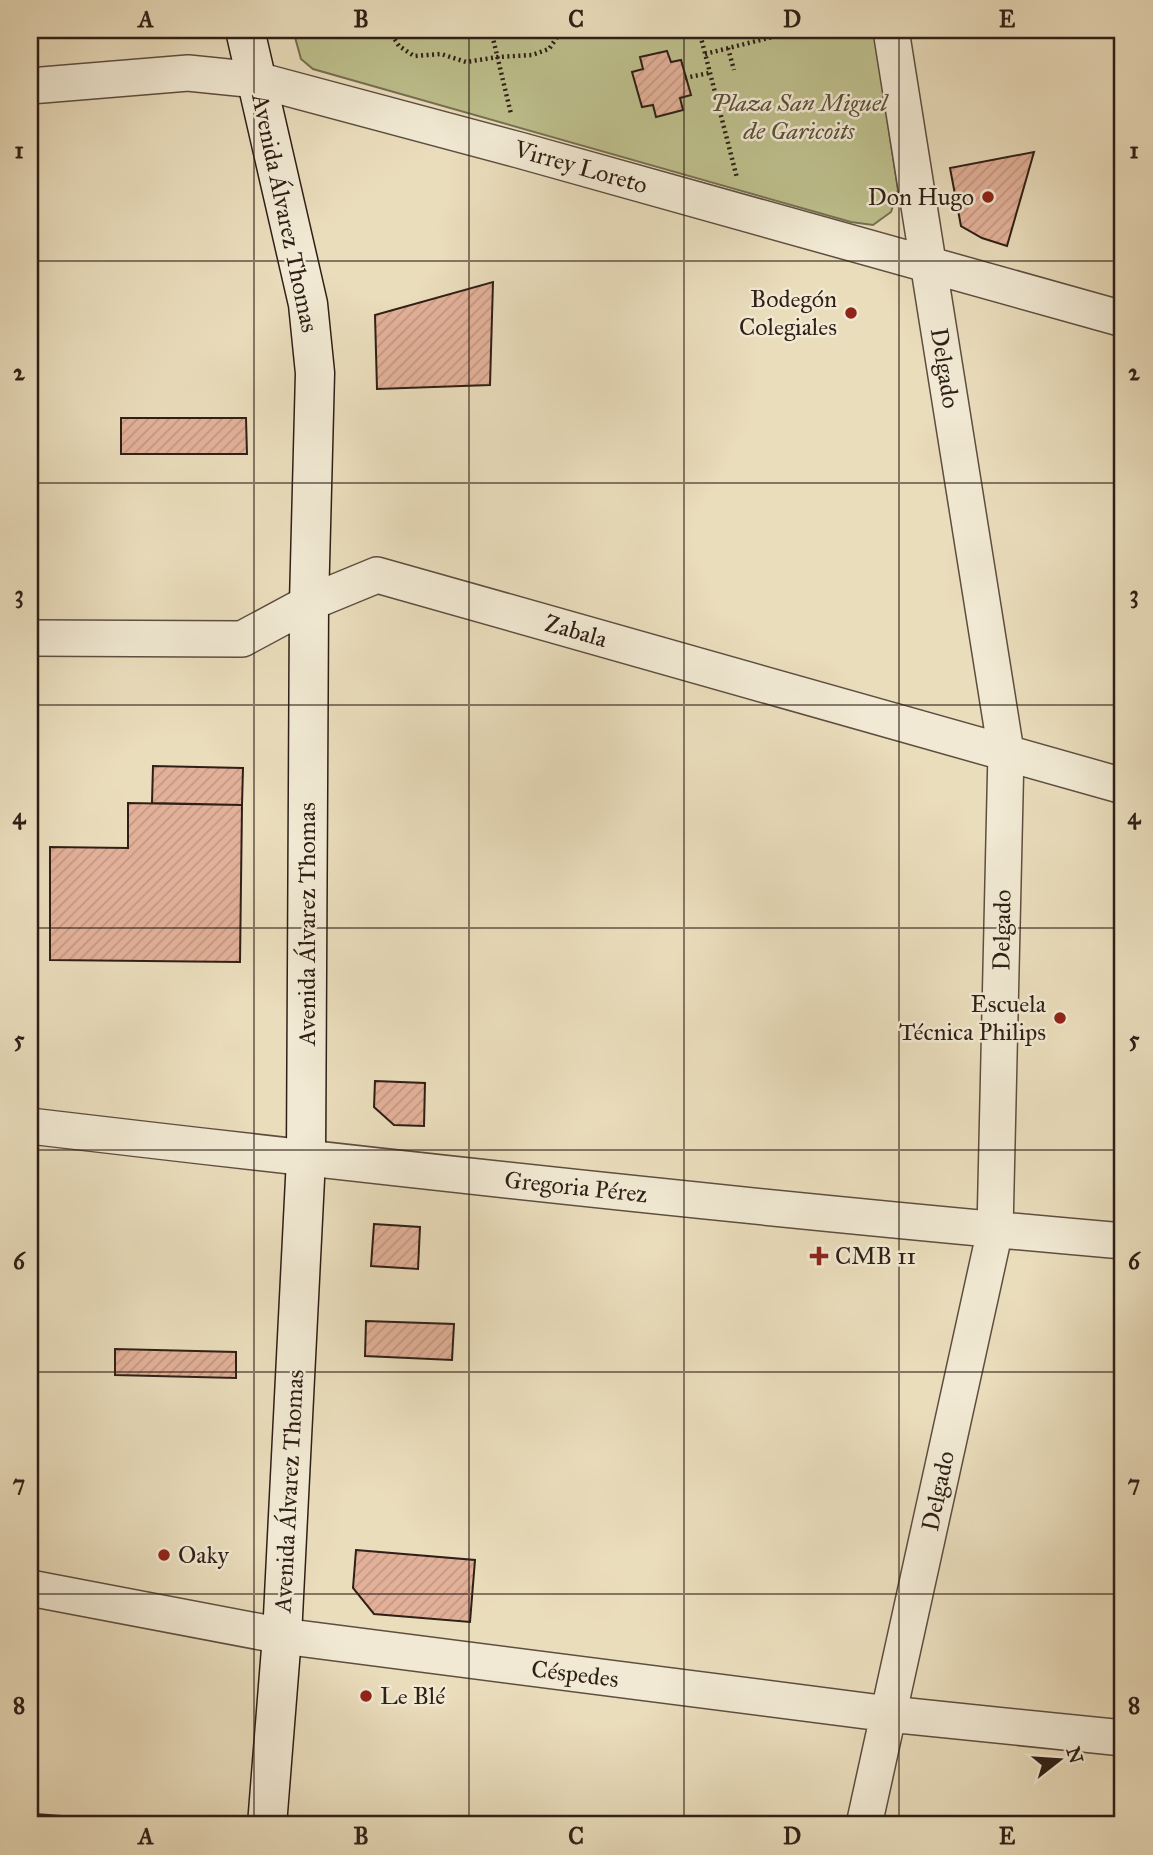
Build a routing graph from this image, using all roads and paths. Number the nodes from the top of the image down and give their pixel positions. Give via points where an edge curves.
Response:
1 (245, 30) edge
2 (302, 30) edge
3 (389, 30) edge
4 (491, 30) edge
5 (562, 30) edge
6 (628, 30) edge
7 (647, 30) edge
8 (699, 30) edge
9 (754, 30) edge
10 (800, 30) edge
11 (891, 30) edge
12 (304, 38) dead end
13 (756, 41) junction
14 (728, 48) junction
15 (705, 54) junction
16 (498, 57) junction
17 (734, 70) dead end
18 (709, 73) junction
19 (685, 78) dead end
20 (257, 80) junction
21 (30, 86) edge
22 (519, 150) junction
23 (747, 214) junction
24 (928, 264) junction
25 (1123, 319) edge
26 (309, 603) junction
27 (30, 638) edge
28 (1006, 752) junction
29 (1123, 786) edge
30 (30, 1126) edge
31 (306, 1159) junction
32 (995, 1230) junction
33 (1123, 1241) edge
34 (30, 1588) edge
35 (282, 1636) junction
36 (889, 1714) junction
37 (1123, 1738) edge
38 (267, 1825) edge
39 (864, 1825) edge

1 - 20 main road, Avenida Álvarez Thomas
2 - 12 path
3 - 16 path via 399,46 414,56 441,54 466,62
4 - 16 path
5 - 16 path via 549,49
6 - 7 path via 633,34
8 - 15 path
9 - 13 path
10 - 13 path
11 - 24 street, Delgado
13 - 14 path
14 - 15 path
14 - 17 path
15 - 18 path
16 - 22 path
18 - 19 path
18 - 23 path
20 - 21 street, Virrey Loreto via 188,73
20 - 22 street, Virrey Loreto
20 - 26 main road, Avenida Álvarez Thomas via 313,337
22 - 23 street, Virrey Loreto
23 - 24 street, Virrey Loreto
24 - 25 street, Virrey Loreto
24 - 28 street, Delgado
26 - 27 street, Zabala via 242,639
26 - 28 street, Zabala via 377,575
26 - 31 main road, Avenida Álvarez Thomas
28 - 29 street, Zabala
28 - 32 street, Delgado
30 - 31 street, Gregoria Pérez
31 - 32 street, Gregoria Pérez
31 - 35 main road, Avenida Álvarez Thomas
32 - 33 street, Gregoria Pérez
32 - 36 street, Delgado
34 - 35 street, Céspedes
35 - 36 street, Céspedes
35 - 38 main road, Avenida Álvarez Thomas
36 - 37 street, Céspedes
36 - 39 street, Delgado

